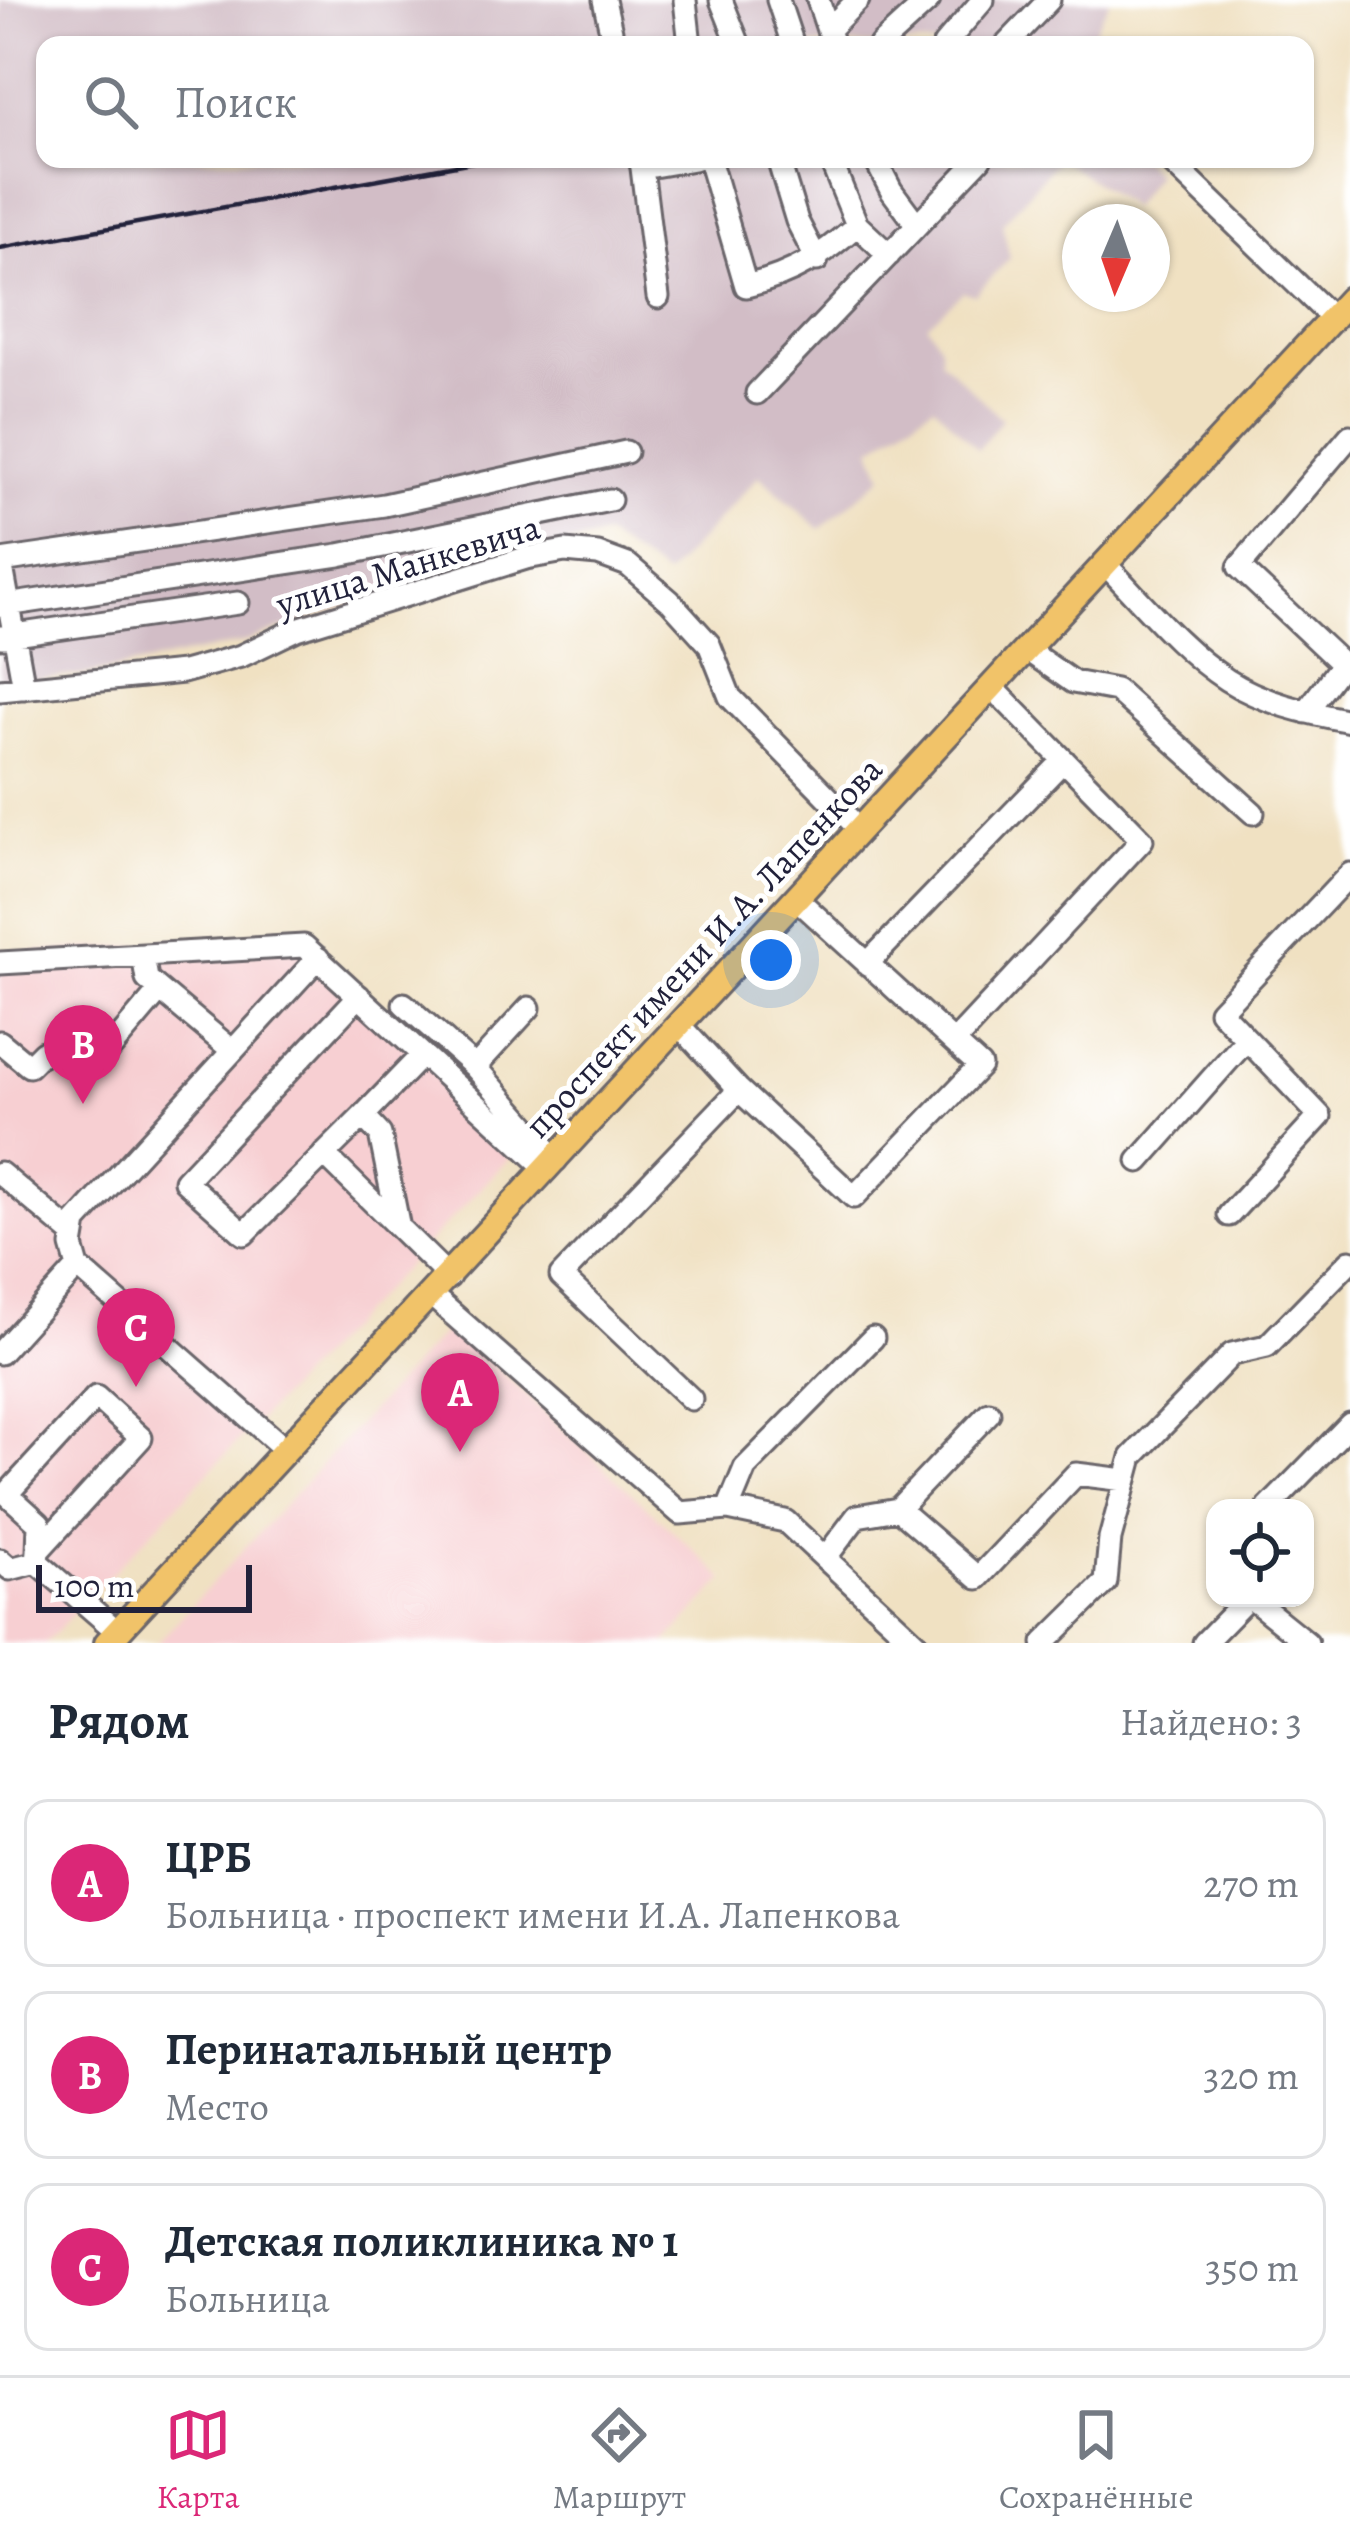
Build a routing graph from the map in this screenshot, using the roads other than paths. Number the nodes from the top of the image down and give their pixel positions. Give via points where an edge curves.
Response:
1 (604, 0) edge
2 (722, 0) edge
3 (778, 0) edge
4 (818, 0) edge
5 (858, 0) edge
6 (929, 0) edge
7 (982, 0) edge
8 (1049, 0) edge
9 (683, 4) edge
10 (612, 36) edge
11 (688, 36) edge
12 (736, 36) edge
13 (790, 36) edge
14 (830, 36) edge
15 (831, 36) edge
16 (890, 36) edge
17 (952, 36) edge
18 (1015, 36) edge
19 (642, 168) edge
20 (712, 168) edge
21 (781, 168) edge
22 (834, 168) edge
23 (887, 168) edge
24 (971, 168) edge
25 (1179, 168) edge
26 (857, 225) junction
27 (917, 225) junction
28 (889, 255) junction
29 (817, 260) junction
30 (658, 297) dead end
31 (1344, 309) edge
32 (757, 393) dead end
33 (1350, 436) edge
34 (626, 452) dead end
35 (610, 500) dead end
36 (0, 561) edge
37 (1106, 565) junction
38 (238, 603) dead end
39 (4, 606) edge
40 (7, 636) edge
41 (1028, 650) junction
42 (24, 688) junction
43 (993, 688) junction
44 (0, 690) edge
45 (1306, 712) junction
46 (1350, 722) edge
47 (1064, 760) junction
48 (1253, 813) dead end
49 (860, 830) junction
50 (1350, 874) edge
51 (797, 899) junction
52 (143, 955) junction
53 (318, 958) junction
54 (0, 963) edge
55 (867, 964) junction
56 (160, 990) junction
57 (358, 996) junction
58 (404, 1004) dead end
59 (529, 1008) dead end
60 (681, 1027) junction
61 (1247, 1039) junction
62 (956, 1040) junction
63 (0, 1042) edge
64 (233, 1051) junction
65 (422, 1054) junction
66 (476, 1067) junction
67 (739, 1090) junction
68 (363, 1116) junction
69 (324, 1154) junction
70 (1139, 1161) dead end
71 (552, 1165) junction
72 (0, 1173) edge
73 (1229, 1215) dead end
74 (399, 1228) junction
75 (74, 1235) junction
76 (1350, 1261) edge
77 (78, 1267) junction
78 (449, 1276) junction
79 (431, 1295) junction
80 (873, 1338) dead end
81 (0, 1353) edge
82 (692, 1399) dead end
83 (989, 1413) dead end
84 (1350, 1424) edge
85 (286, 1450) junction
86 (1125, 1480) junction
87 (1277, 1499) edge
88 (728, 1509) junction
89 (898, 1509) junction
90 (826, 1557) junction
91 (33, 1559) junction
92 (0, 1560) edge
93 (0, 1588) edge
94 (1241, 1607) edge
95 (1261, 1607) edge
96 (112, 1638) edge
97 (916, 1643) edge
98 (1044, 1643) edge
99 (1204, 1643) edge
100 (1307, 1643) edge

1 - 10 street
2 - 12 street
3 - 13 street
4 - 14 street
5 - 15 street
6 - 16 street
7 - 17 street
8 - 18 street
9 - 11 street
19 - 30 street
20 - 29 street via 746,286
21 - 29 street
22 - 26 street
23 - 27 street
24 - 27 street
25 - 31 street
26 - 28 street
26 - 29 street
27 - 28 street
28 - 32 street
31 - 37 main road, проспект имени И.А. Лапенкова
33 - 45 street via 1239,567 1342,664
34 - 36 street via 384,505
35 - 39 street via 339,555
36 - 39 street
37 - 41 main road, проспект имени И.А. Лапенкова
37 - 45 street via 1228,680
38 - 40 street
39 - 40 street
40 - 42 street
41 - 43 main road, проспект имени И.А. Лапенкова
41 - 48 street via 1073,682 1116,690
42 - 44 street, улица Манкевича
42 - 49 street, улица Манкевича via 183,672 526,558 598,554 628,565 670,601 709,644 730,697
43 - 47 street
43 - 49 main road, проспект имени И.А. Лапенкова
45 - 46 street
47 - 55 street
47 - 62 street via 1142,840
49 - 51 main road, проспект имени И.А. Лапенкова
50 - 61 street via 1220,1011
51 - 55 street
51 - 60 main road, проспект имени И.А. Лапенкова
52 - 53 street via 304,946
52 - 54 street
52 - 56 street via 147,979
53 - 57 street
53 - 64 street
55 - 62 street
56 - 63 street via 99,1062 82,1047 43,1052 29,1066
56 - 64 street
57 - 65 street
57 - 69 street via 185,1181 244,1234
58 - 66 street
59 - 66 street
60 - 67 street
60 - 71 main road, проспект имени И.А. Лапенкова
61 - 70 street
61 - 73 street via 1320,1116
62 - 67 street via 980,1066 854,1197
64 - 75 street via 76,1222
65 - 68 street
65 - 71 street
66 - 71 street
67 - 82 street via 561,1276
68 - 69 street
68 - 74 street via 380,1134
69 - 74 street
71 - 78 main road, проспект имени И.А. Лапенкова
72 - 75 street
74 - 78 street
75 - 77 street
76 - 86 street via 1267,1346 1232,1354 1132,1457
77 - 81 street
77 - 85 street
78 - 79 main road, проспект имени И.А. Лапенкова
79 - 85 main road, проспект имени И.А. Лапенкова
79 - 88 street via 680,1513
80 - 88 street via 745,1468
83 - 89 street
84 - 87 street
85 - 96 main road, проспект имени И.А. Лапенкова
86 - 89 street via 1076,1474 978,1579
86 - 98 street via 1106,1582
88 - 90 street via 785,1521
89 - 90 street via 857,1516
90 - 97 street
91 - 91 street via 141,1438 96,1397 7,1494 39,1523
91 - 92 street via 10,1569
91 - 93 street
91 - 96 street
94 - 99 street
95 - 100 street

